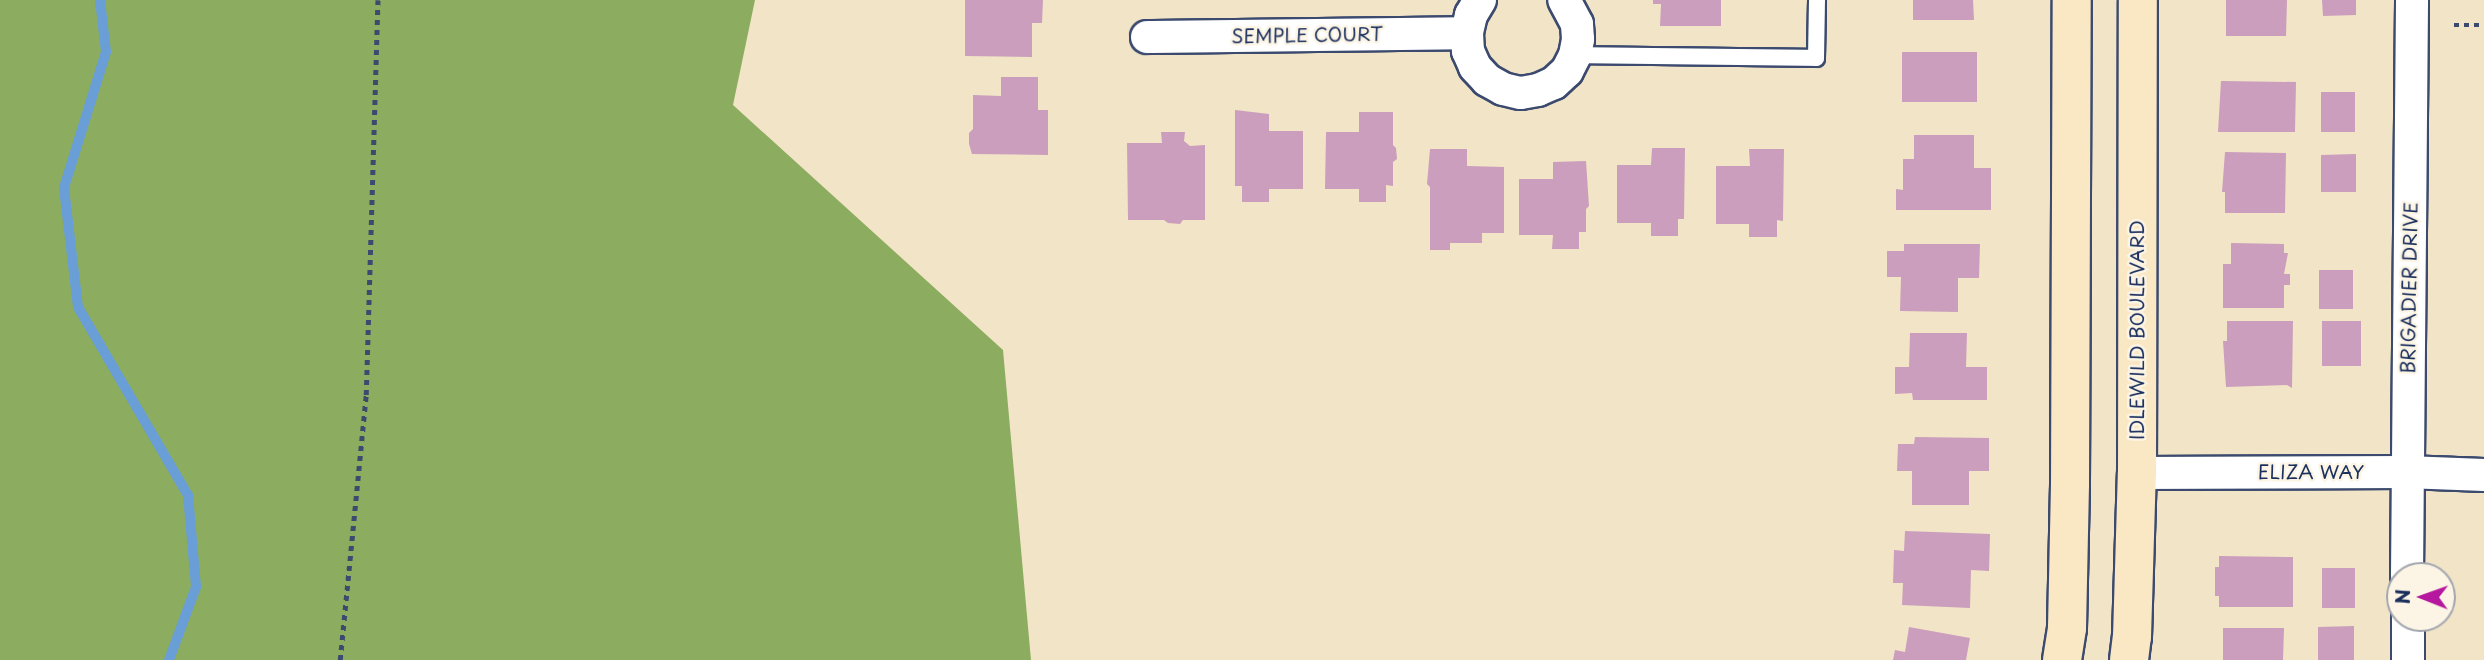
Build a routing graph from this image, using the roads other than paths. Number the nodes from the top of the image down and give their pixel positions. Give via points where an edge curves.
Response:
1 (1480, 0) edge
2 (1564, 0) edge
3 (1817, 0) edge
4 (2072, 0) edge
5 (2138, 0) edge
6 (2412, 0) edge
7 (1467, 33) junction
8 (1147, 37) dead end
9 (1575, 55) junction
10 (2406, 472) junction
11 (2137, 473) junction
12 (2484, 475) edge
13 (2407, 562) edge
14 (2408, 632) edge
15 (2062, 660) edge
16 (2129, 660) edge
17 (2408, 660) edge

1 - 7 street
2 - 9 street via 1577,24
3 - 9 lane via 1816,58
4 - 15 street via 2070,497
5 - 11 street, IDLEWILD BOULEVARD
6 - 10 street, BRIGADIER DRIVE
7 - 8 street, SEMPLE COURT
7 - 9 street via 1475,67 1503,89 1521,93 1554,83
10 - 11 street, ELIZA WAY
10 - 12 street, ELIZA WAY
10 - 13 street, BRIGADIER DRIVE
11 - 16 street, IDLEWILD BOULEVARD
14 - 17 street

